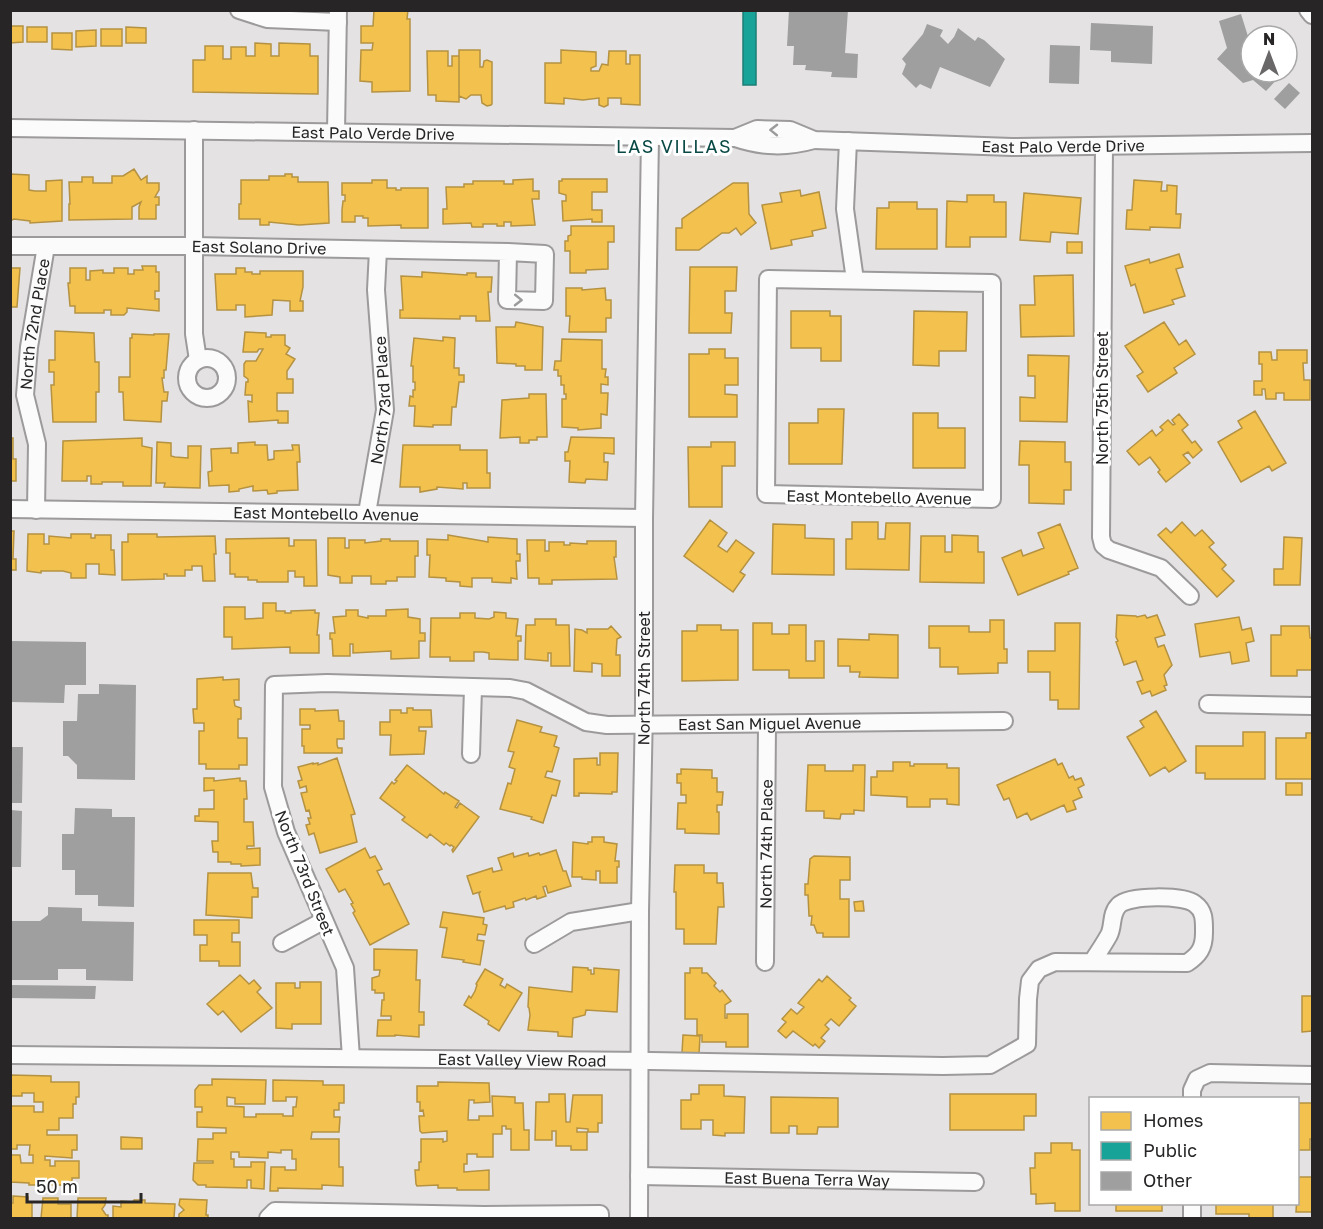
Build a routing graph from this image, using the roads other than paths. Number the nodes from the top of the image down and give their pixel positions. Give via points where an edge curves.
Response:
1 (239, 10) edge
2 (1308, 10) edge
3 (1312, 15) edge
4 (338, 16) edge
5 (10, 128) edge
6 (194, 130) junction
7 (336, 132) junction
8 (650, 136) junction
9 (848, 141) junction
10 (1312, 144) edge
11 (1104, 146) junction
12 (10, 246) edge
13 (46, 246) junction
14 (194, 246) junction
15 (378, 250) junction
16 (508, 252) dead end
17 (855, 280) junction
18 (198, 360) dead end
19 (10, 509) edge
20 (36, 510) junction
21 (367, 513) junction
22 (644, 518) junction
23 (1190, 596) dead end
24 (274, 685) joint
25 (473, 688) junction
26 (1208, 704) dead end
27 (1312, 706) edge
28 (1004, 721) dead end
29 (643, 725) junction
30 (767, 725) junction
31 (471, 754) dead end
32 (640, 911) junction
33 (323, 921) junction
34 (282, 943) dead end
35 (534, 944) dead end
36 (765, 962) dead end
37 (1092, 962) junction
38 (10, 1055) edge
39 (351, 1059) junction
40 (639, 1061) junction
41 (1312, 1075) edge
42 (1192, 1097) edge
43 (639, 1176) junction
44 (975, 1182) dead end
45 (430, 1216) edge
46 (600, 1216) edge
47 (268, 1218) edge
48 (639, 1218) edge

1 - 4 street via 267,19
2 - 3 street
4 - 7 street
5 - 6 street, East Palo Verde Drive
6 - 7 street, East Palo Verde Drive
6 - 14 street
7 - 8 street, East Palo Verde Drive
8 - 9 street, East Palo Verde Drive via 735,138 756,145 793,146 814,140
8 - 22 street, North 74th Street
9 - 11 street, East Palo Verde Drive
9 - 17 street via 845,210
10 - 11 street, East Palo Verde Drive
11 - 23 street, North 75th Street via 1101,537 1109,550 1161,568
12 - 13 street, East Solano Drive
13 - 14 street, East Solano Drive
13 - 20 street, North 72nd Place via 28,346 25,395 37,444
14 - 15 street, East Solano Drive
14 - 18 street via 194,334
15 - 16 street, East Solano Drive
15 - 21 street, North 73rd Place via 376,290 386,410
17 - 17 street, East Montebello Avenue via 992,284 992,499 766,494 768,279
19 - 20 street, East Montebello Avenue
20 - 21 street, East Montebello Avenue
21 - 22 street, East Montebello Avenue
22 - 29 street, North 74th Street
24 - 25 street, East San Miguel Avenue
24 - 33 street, North 73rd Street via 273,787 286,832
25 - 29 street, East San Miguel Avenue via 526,691 586,722
25 - 31 street
26 - 27 street
28 - 30 street, East San Miguel Avenue
29 - 30 street, East San Miguel Avenue
29 - 32 street, North 74th Street
30 - 36 street, North 74th Place
32 - 35 street via 571,922
32 - 40 street, North 74th Street
33 - 34 street
33 - 39 street, North 73rd Street via 345,968
37 - 37 street via 1187,963 1197,956 1204,943 1204,916 1196,904 1185,898 1134,898 1120,903 1112,916 1111,932
37 - 40 street, East Valley View Road via 1055,962 1040,969 1030,981 1027,1044 990,1065
38 - 39 street, East Valley View Road
39 - 40 street, East Valley View Road
40 - 43 street, North 74th Street
41 - 42 street via 1210,1073 1193,1084
43 - 44 street, East Buena Terra Way
43 - 48 street, North 74th Street
45 - 46 street
45 - 47 street via 275,1211

